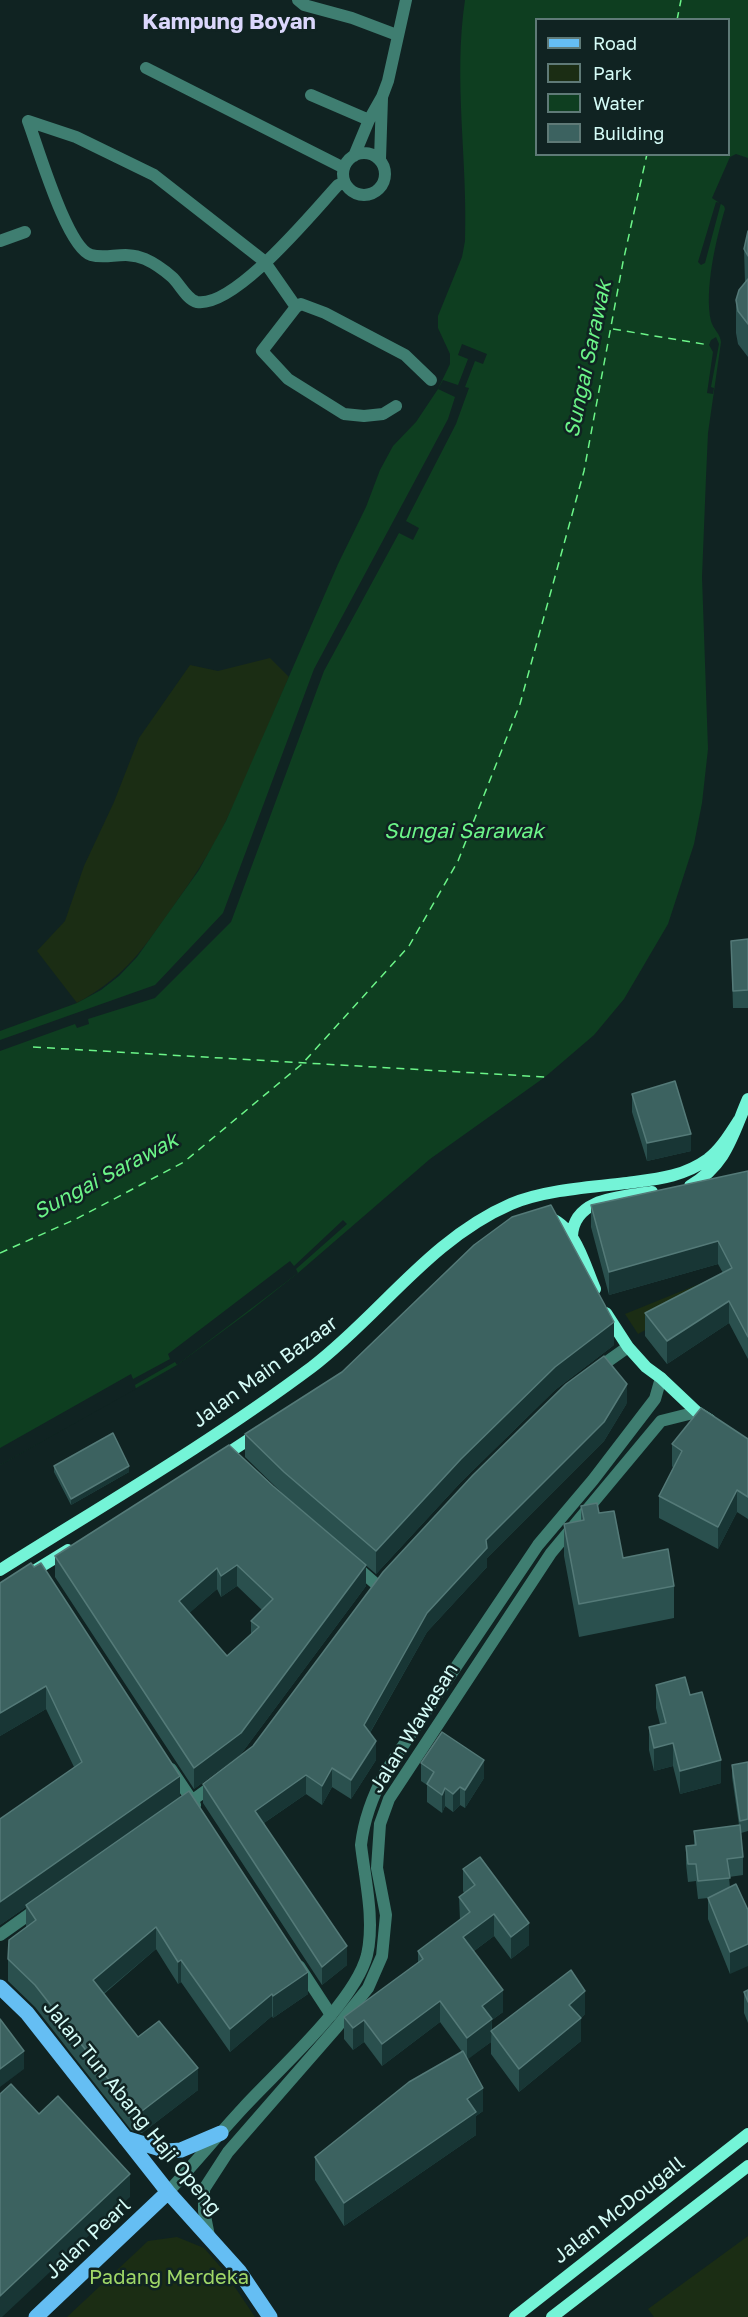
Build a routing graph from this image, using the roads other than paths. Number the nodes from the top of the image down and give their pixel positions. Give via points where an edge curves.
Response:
1 (298, 0) edge
2 (406, 0) edge
3 (397, 35) junction
4 (146, 68) dead end
5 (311, 95) dead end
6 (382, 97) junction
7 (369, 120) junction
8 (354, 156) junction
9 (380, 159) junction
10 (344, 168) junction
11 (345, 183) junction
12 (25, 232) dead end
13 (0, 241) edge
14 (264, 261) junction
15 (296, 307) junction
16 (431, 380) dead end
17 (396, 406) dead end
18 (748, 1099) edge
19 (739, 1120) junction
20 (717, 1182) edge
21 (680, 1188) junction
22 (580, 1190) junction
23 (606, 1200) junction
24 (538, 1219) edge
25 (572, 1236) junction
26 (628, 1347) junction
27 (661, 1378) junction
28 (580, 1382) edge
29 (697, 1412) junction
30 (720, 1426) edge
31 (266, 1428) edge
32 (208, 1465) edge
33 (79, 1543) edge
34 (341, 1554) edge
35 (0, 1570) edge
36 (20, 1580) edge
37 (378, 1585) edge
38 (167, 1762) edge
39 (228, 1774) edge
40 (195, 1806) junction
41 (173, 1815) edge
42 (48, 1901) edge
43 (0, 1935) edge
44 (293, 1957) edge
45 (0, 1987) edge
46 (331, 2015) junction
47 (221, 2133) junction
48 (748, 2134) edge
49 (125, 2138) junction
50 (748, 2166) edge
51 (168, 2192) junction
52 (209, 2236) junction
53 (36, 2317) edge
54 (270, 2317) edge
55 (514, 2317) edge
56 (552, 2317) edge

1 - 3 street
2 - 3 street
3 - 6 street
4 - 10 street
5 - 7 street
6 - 7 street
6 - 9 street
7 - 8 street
8 - 9 street via 372,154
8 - 10 street
9 - 11 street via 386,176 377,192 359,195
10 - 11 street
11 - 14 street via 338,185 285,244
12 - 13 street
14 - 14 street via 154,175 76,137 28,121 65,223 78,245 91,255 133,254 148,260 173,277 199,303 226,294 251,277
14 - 15 street
15 - 16 street via 301,304 325,313 405,355
15 - 17 street via 262,351 288,379 344,414 383,414
18 - 19 main road
19 - 21 main road via 719,1163 706,1177
19 - 22 main road, Jalan Main Bazaar via 709,1158 687,1171 664,1179
20 - 21 main road
21 - 23 main road
22 - 23 main road
22 - 35 main road, Jalan Main Bazaar via 512,1204 460,1233 313,1366 213,1436
23 - 25 main road via 580,1212 572,1226
24 - 25 main road via 548,1217 557,1221
25 - 26 main road via 600,1302
26 - 27 main road
26 - 28 street
27 - 29 main road
27 - 46 street, Jalan Wawasan via 655,1399 538,1545 386,1771 372,1798 361,1845 370,1937 359,1976
29 - 30 main road
29 - 52 street, Jalan Wawasan via 661,1421 551,1553 389,1799 380,1824 377,1868 386,1915 382,1956 368,1988 228,2152 204,2189
31 - 32 main road via 232,1457
33 - 36 main road via 43,1572
34 - 37 street
38 - 40 street
39 - 40 street
40 - 41 street
42 - 43 street
44 - 46 street
45 - 49 main road, Jalan Tun Abang Haji Openg via 27,2013
46 - 47 street, Jalan Wawasan
47 - 49 main road via 174,2151
47 - 51 street, Jalan Wawasan
48 - 55 main road, Jalan McDougall
49 - 51 main road, Jalan Tun Abang Haji Openg
50 - 56 main road
51 - 52 main road, Jalan Tun Abang Haji Openg
51 - 53 main road, Jalan Pearl
52 - 54 main road, Jalan Tun Abang Haji Openg

